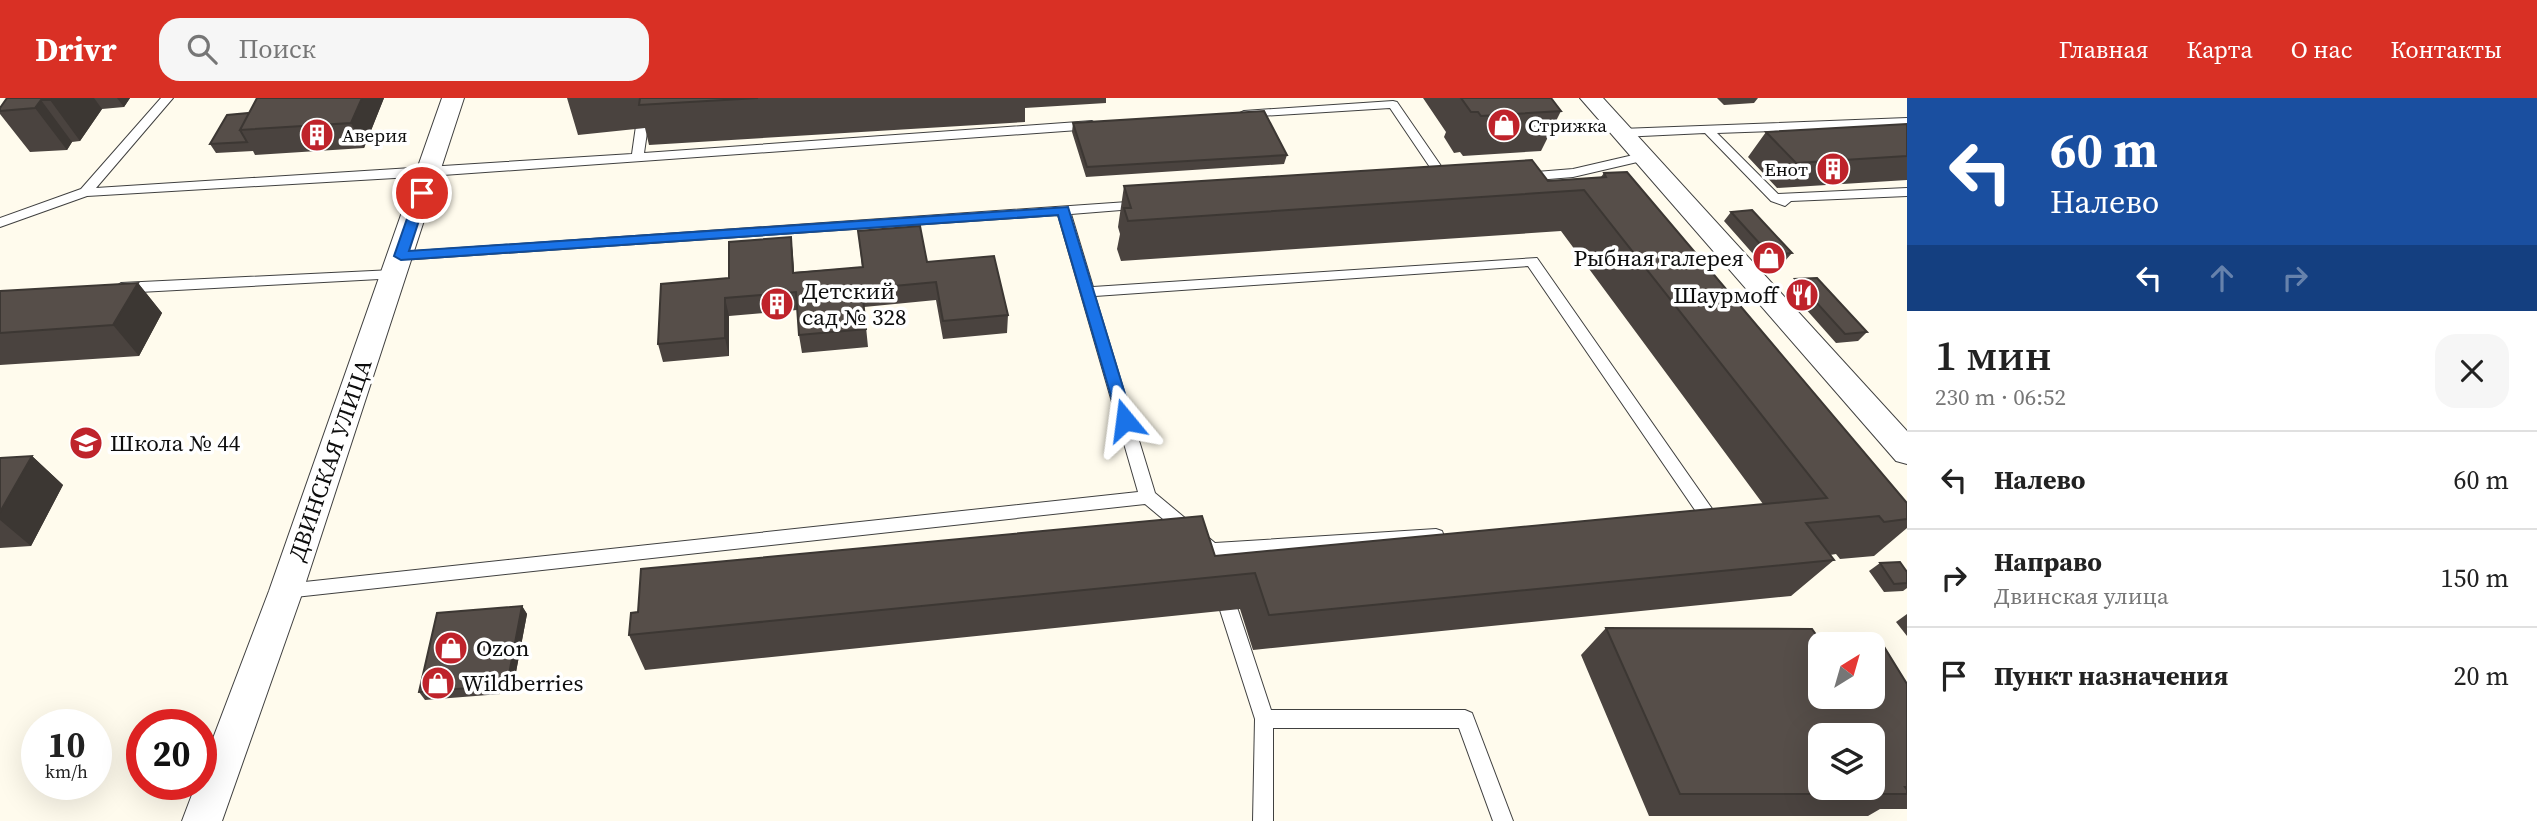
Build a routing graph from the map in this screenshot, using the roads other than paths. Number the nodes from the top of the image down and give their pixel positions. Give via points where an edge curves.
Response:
1 (167, 98) edge
2 (453, 98) edge
3 (1591, 98) edge
4 (1394, 101) edge
5 (645, 102) edge
6 (658, 106) edge
7 (1228, 115) edge
8 (1907, 122) edge
9 (1105, 124) edge
10 (1708, 130) junction
11 (1621, 133) junction
12 (638, 156) junction
13 (1642, 157) junction
14 (429, 172) junction
15 (1510, 178) edge
16 (1446, 182) edge
17 (85, 192) junction
18 (1907, 192) edge
19 (1776, 198) junction
20 (1159, 203) edge
21 (1789, 204) dead end
22 (1063, 210) junction
23 (0, 223) edge
24 (397, 265) junction
25 (106, 289) edge
26 (1087, 292) junction
27 (1907, 452) edge
28 (1148, 497) junction
29 (1681, 520) edge
30 (1447, 535) edge
31 (1212, 550) junction
32 (1218, 570) edge
33 (286, 591) junction
34 (1229, 610) edge
35 (1264, 719) junction
36 (202, 821) edge
37 (1263, 821) edge
38 (1503, 821) edge

1 - 17 lane
2 - 14 street, ДВИНСКАЯ УЛИЦА
3 - 11 street
4 - 7 lane
4 - 16 lane
5 - 6 lane
5 - 12 lane
8 - 10 lane
9 - 12 lane
10 - 11 lane
10 - 19 lane
11 - 13 street
12 - 14 lane
13 - 15 lane via 1573,173
13 - 27 street
14 - 17 lane
14 - 24 street, ДВИНСКАЯ УЛИЦА
17 - 23 lane
18 - 19 lane
19 - 21 lane
20 - 22 lane
22 - 24 lane
22 - 26 lane
24 - 25 lane
24 - 33 street, ДВИНСКАЯ УЛИЦА
26 - 28 lane
26 - 29 lane via 1532,261 1709,518
28 - 31 lane
28 - 33 lane
30 - 31 lane
31 - 32 lane
33 - 36 street, ДВИНСКАЯ УЛИЦА
34 - 35 lane
35 - 37 lane
35 - 38 lane via 1465,719

